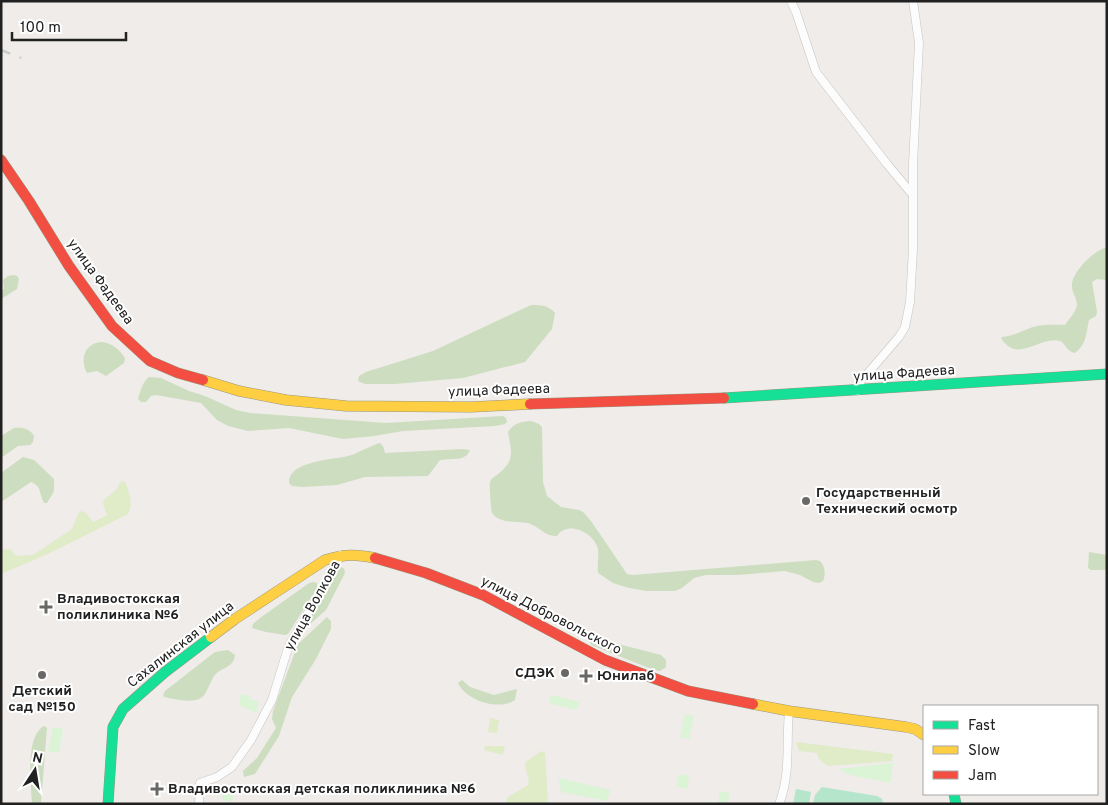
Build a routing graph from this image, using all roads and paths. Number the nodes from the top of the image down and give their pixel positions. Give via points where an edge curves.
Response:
1 (791, 1) edge
2 (913, 1) edge
3 (1, 160) edge
4 (912, 194) junction
5 (1107, 374) edge
6 (858, 391) junction
7 (341, 555) junction
8 (789, 712) junction
9 (923, 733) edge
10 (108, 804) edge
11 (199, 804) edge
12 (780, 804) edge

1 - 4 street via 816,72
2 - 4 street via 919,43
3 - 6 main road, улица Фадеева via 73,272 112,326 129,343 150,361 239,391 316,404 412,407 686,400
4 - 6 street via 910,302 904,327 861,381
5 - 6 main road, улица Фадеева
7 - 8 main road, улица Добровольского via 356,554 380,559 461,586 605,660 670,685
7 - 10 main road, Сахалинская улица via 309,569 235,619 122,709 113,727
7 - 11 street, улица Волкова via 288,648 272,700 251,740 232,767 217,777 200,782
8 - 9 main road, улица Добровольского via 906,727
8 - 12 street via 788,770

